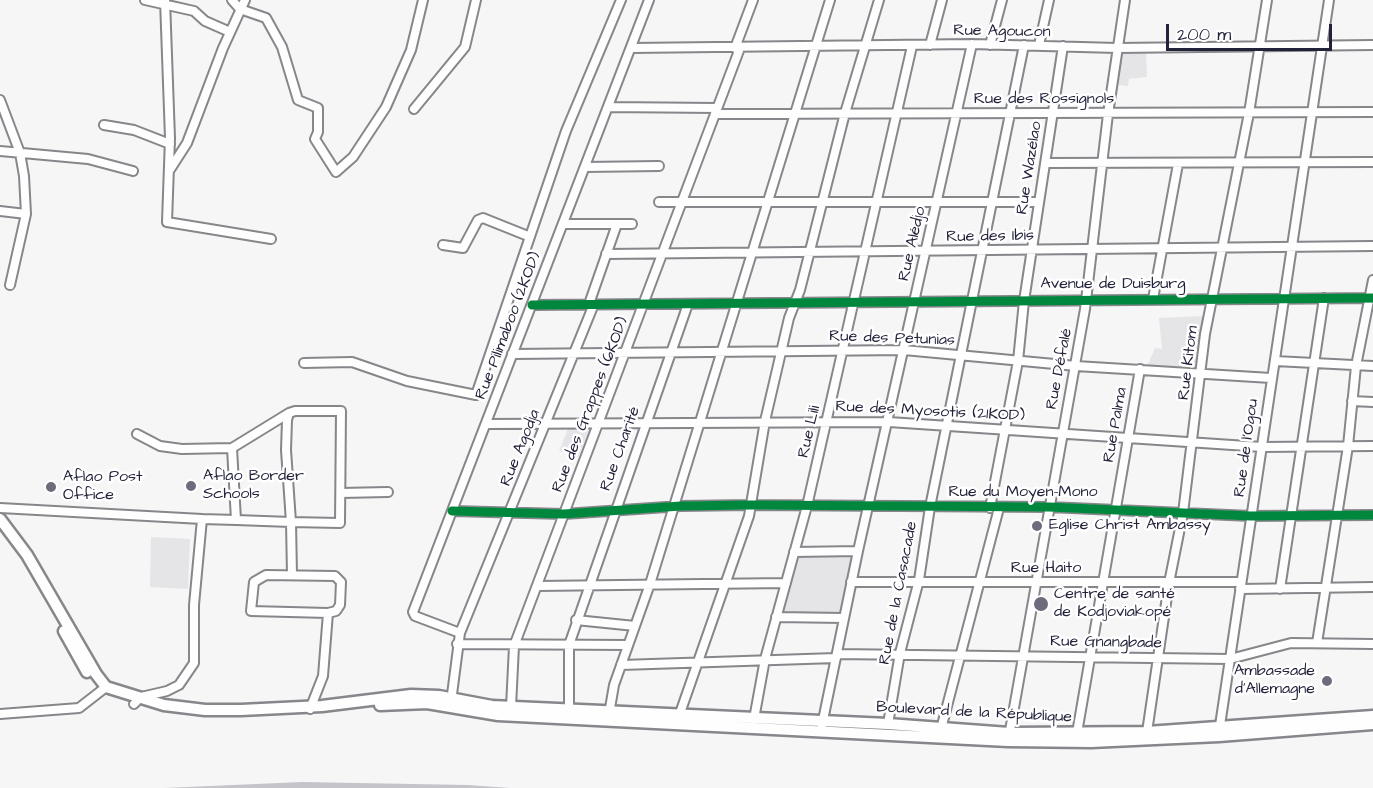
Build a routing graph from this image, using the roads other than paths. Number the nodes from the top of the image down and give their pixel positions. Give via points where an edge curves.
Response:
1 (145, 0) edge
2 (232, 0) edge
3 (245, 0) edge
4 (423, 0) edge
5 (476, 0) edge
6 (621, 0) edge
7 (649, 0) edge
8 (753, 0) edge
9 (830, 0) edge
10 (879, 0) edge
11 (942, 0) edge
12 (1002, 0) edge
13 (1049, 0) edge
14 (1125, 0) edge
15 (1267, 0) edge
16 (1329, 0) edge
17 (166, 3) edge
18 (240, 9) junction
19 (230, 32) junction
20 (972, 44) junction
21 (930, 45) junction
22 (990, 45) junction
23 (1024, 45) junction
24 (1039, 45) junction
25 (1259, 45) junction
26 (1322, 45) junction
27 (1373, 45) edge
28 (816, 46) junction
29 (865, 46) junction
30 (912, 46) junction
31 (1063, 46) junction
32 (631, 48) junction
33 (738, 48) junction
34 (1117, 48) junction
35 (0, 100) edge
36 (608, 107) junction
37 (414, 109) dead end
38 (716, 111) junction
39 (957, 112) junction
40 (1373, 112) edge
41 (845, 113) junction
42 (895, 113) junction
43 (1011, 113) junction
44 (1249, 113) junction
45 (1312, 113) junction
46 (795, 114) junction
47 (1052, 114) junction
48 (1108, 114) junction
49 (104, 125) dead end
50 (170, 144) junction
51 (0, 151) edge
52 (21, 153) junction
53 (1373, 162) edge
54 (1046, 163) junction
55 (1102, 163) junction
56 (1178, 164) junction
57 (1238, 164) junction
58 (1304, 164) junction
59 (659, 166) dead end
60 (585, 167) junction
61 (134, 171) dead end
62 (169, 171) junction
63 (936, 201) junction
64 (993, 201) junction
65 (659, 202) dead end
66 (682, 202) junction
67 (767, 202) junction
68 (822, 202) junction
69 (876, 202) junction
70 (1039, 202) junction
71 (0, 212) edge
72 (26, 214) junction
73 (563, 224) junction
74 (617, 224) junction
75 (632, 224) dead end
76 (528, 236) junction
77 (271, 239) dead end
78 (443, 244) dead end
79 (1373, 246) edge
80 (1292, 247) junction
81 (1163, 248) junction
82 (1221, 248) junction
83 (1092, 249) junction
84 (984, 250) junction
85 (1032, 250) junction
86 (864, 251) junction
87 (924, 251) junction
88 (808, 252) junction
89 (753, 253) junction
90 (606, 254) junction
91 (662, 255) junction
92 (1373, 280) edge
93 (10, 285) dead end
94 (1284, 298) junction
95 (1324, 298) junction
96 (1372, 298) edge
97 (1152, 299) junction
98 (1212, 299) junction
99 (1086, 300) junction
100 (1024, 301) junction
101 (854, 302) junction
102 (914, 302) junction
103 (972, 302) junction
104 (736, 303) junction
105 (795, 303) junction
106 (592, 304) junction
107 (688, 304) junction
108 (532, 305) junction
109 (643, 305) junction
110 (904, 350) junction
111 (781, 351) junction
112 (843, 351) junction
113 (721, 352) junction
114 (624, 353) junction
115 (671, 353) junction
116 (512, 354) junction
117 (574, 354) junction
118 (962, 355) junction
119 (1018, 361) junction
120 (1275, 361) junction
121 (304, 363) dead end
122 (1314, 363) junction
123 (1076, 366) junction
124 (1356, 366) junction
125 (1373, 366) edge
126 (1140, 369) junction
127 (1200, 373) junction
128 (1271, 378) junction
129 (1352, 401) junction
130 (1373, 402) edge
131 (289, 413) junction
132 (827, 420) junction
133 (765, 421) junction
134 (889, 422) junction
135 (646, 423) junction
136 (698, 423) junction
137 (486, 424) junction
138 (545, 425) junction
139 (597, 425) junction
140 (946, 426) junction
141 (1006, 429) junction
142 (137, 434) dead end
143 (1061, 434) junction
144 (1128, 439) junction
145 (1193, 442) junction
146 (1301, 445) junction
147 (1348, 446) junction
148 (1373, 446) edge
149 (1262, 447) junction
150 (232, 448) junction
151 (388, 492) dead end
152 (341, 493) junction
153 (750, 505) junction
154 (807, 506) junction
155 (868, 507) junction
156 (930, 507) junction
157 (1049, 507) junction
158 (0, 508) edge
159 (672, 508) junction
160 (994, 508) junction
161 (1115, 509) junction
162 (452, 511) junction
163 (615, 511) junction
164 (1183, 513) junction
165 (509, 514) junction
166 (564, 514) junction
167 (1337, 514) junction
168 (1290, 515) junction
169 (1373, 515) edge
170 (1251, 516) junction
171 (0, 519) edge
172 (201, 519) junction
173 (236, 520) junction
174 (291, 522) junction
175 (858, 551) junction
176 (794, 552) junction
177 (292, 575) junction
178 (919, 580) junction
179 (851, 582) junction
180 (979, 582) junction
181 (724, 583) junction
182 (786, 583) junction
183 (1036, 583) junction
184 (1102, 583) junction
185 (1169, 583) junction
186 (589, 584) junction
187 (650, 584) junction
188 (537, 586) junction
189 (1241, 586) junction
190 (1373, 587) edge
191 (1326, 588) junction
192 (1280, 589) junction
193 (328, 613) junction
194 (776, 617) junction
195 (844, 618) junction
196 (576, 620) junction
197 (635, 626) junction
198 (460, 633) junction
199 (1317, 643) junction
200 (457, 644) junction
201 (1373, 644) edge
202 (569, 645) junction
203 (628, 645) junction
204 (514, 646) junction
205 (900, 653) junction
206 (962, 654) junction
207 (836, 656) junction
208 (1024, 656) junction
209 (1090, 656) junction
210 (1158, 657) junction
211 (765, 659) junction
212 (1230, 659) junction
213 (698, 664) junction
214 (621, 665) junction
215 (103, 689) junction
216 (136, 701) junction
217 (451, 703) junction
218 (511, 707) junction
219 (310, 709) junction
220 (0, 714) edge
221 (569, 715) junction
222 (610, 716) junction
223 (679, 716) junction
224 (1373, 716) edge
225 (754, 718) junction
226 (888, 724) junction
227 (1373, 724) edge
228 (822, 727) junction
229 (941, 729) junction
230 (1147, 732) junction
231 (1219, 732) junction
232 (1077, 733) junction
233 (1008, 737) junction

1 - 17 street
2 - 18 street
3 - 18 street
4 - 18 street via 411,50 386,107 353,156 336,172 315,139 318,108 298,100 282,47 266,18
5 - 37 street via 465,47
6 - 76 street via 566,131
7 - 32 street, Rue Pilimaboo (2KOD)
8 - 33 street, Rue des Grappes (6KOD)
9 - 28 street
10 - 29 street
11 - 21 street
12 - 22 street
13 - 24 street
14 - 34 street, Rue Défalé
15 - 25 street, Rue Kitom
16 - 26 street
17 - 19 street via 194,11 205,21
17 - 50 street
18 - 19 street
19 - 62 street via 187,143
20 - 21 street, Rue Agoucon
20 - 22 street, Rue Agoucon
20 - 39 street, Rue Alédjo
21 - 30 street, Rue Agoucon
22 - 23 street, Rue Agoucon
23 - 24 street, Rue Agoucon
23 - 43 street, Rue de la Casacade
24 - 31 street, Rue Agoucon
25 - 26 street, Rue Agoucon
25 - 34 street, Rue Agoucon
25 - 44 street, Rue Kitom
26 - 27 street, Rue Agoucon
26 - 45 street
28 - 29 street, Rue Agoucon
28 - 33 street, Rue Agoucon
28 - 46 street
29 - 30 street, Rue Agoucon
29 - 41 street
30 - 42 street, Rue Lili
31 - 34 street, Rue Agoucon
31 - 47 street, Rue Wazélao
32 - 33 street, Rue Agoucon
32 - 36 street, Rue Pilimaboo (2KOD)
33 - 38 street, Rue des Grappes (6KOD)
34 - 48 street, Rue Défalé
35 - 52 street
36 - 38 street, Rue des Rossignols
36 - 60 street, Rue Pilimaboo (2KOD)
38 - 46 street, Rue des Rossignols
38 - 66 street, Rue des Grappes (6KOD)
39 - 42 street, Rue des Rossignols
39 - 43 street, Rue des Rossignols
39 - 63 street, Rue Alédjo
40 - 45 street, Rue des Rossignols
41 - 42 street, Rue des Rossignols
41 - 46 street, Rue des Rossignols
41 - 68 street
42 - 69 street, Rue Lili
43 - 47 street, Rue des Rossignols
43 - 64 street, Rue de la Casacade
44 - 45 street, Rue des Rossignols
44 - 48 street, Rue des Rossignols
44 - 57 street, Rue Kitom
45 - 58 street
46 - 67 street
47 - 48 street, Rue des Rossignols
47 - 54 street, Rue Wazélao
48 - 55 street, Rue Défalé
49 - 50 street via 134,130
50 - 62 street
51 - 52 street
52 - 61 street via 88,159
52 - 72 street
53 - 58 street
54 - 55 street
54 - 70 street, Rue Wazélao
55 - 56 street
55 - 83 street, Rue Défalé
56 - 57 street
56 - 81 street
57 - 58 street
57 - 82 street, Rue Kitom
58 - 80 street, Rue de l'Ogou
59 - 60 street
60 - 73 street, Rue Pilimaboo (2KOD)
62 - 77 street via 167,222
63 - 64 street
63 - 69 street
63 - 87 street, Rue Alédjo
64 - 70 street
64 - 84 street, Rue de la Casacade
65 - 66 street
66 - 67 street
66 - 91 street, Rue des Grappes (6KOD)
67 - 68 street
67 - 89 street
68 - 69 street
68 - 88 street
69 - 86 street, Rue Lili
70 - 85 street, Rue Wazélao
71 - 72 street
72 - 93 street
73 - 74 street
73 - 108 street, Rue Pilimaboo (2KOD)
74 - 75 street
74 - 90 street, Rue Agodja
76 - 78 street via 483,218 463,248
76 - 121 street via 476,395 407,381 352,362
79 - 80 street, Rue des Ibis
80 - 82 street, Rue des Ibis
80 - 94 street, Rue de l'Ogou
81 - 82 street, Rue des Ibis
81 - 83 street, Rue des Ibis
81 - 97 street
82 - 98 street, Rue Kitom
83 - 85 street, Rue des Ibis
83 - 99 street, Rue Défalé
84 - 85 street, Rue des Ibis
84 - 87 street, Rue des Ibis
84 - 103 street, Rue de la Casacade
85 - 100 street, Rue Wazélao
86 - 87 street, Rue des Ibis
86 - 88 street, Rue des Ibis
86 - 101 street, Rue Lili
87 - 102 street, Rue Alédjo
88 - 89 street, Rue des Ibis
88 - 105 street
89 - 91 street, Rue des Ibis
89 - 104 street
90 - 91 street, Rue des Ibis
90 - 106 street, Rue Agodja
91 - 109 street, Rue des Grappes (6KOD)
92 - 96 street
94 - 95 street, Avenue de Duisburg
94 - 98 street, Avenue de Duisburg
94 - 120 street, Rue de l'Ogou
95 - 96 street, Avenue de Duisburg
95 - 122 street
96 - 124 street
97 - 98 street, Avenue de Duisburg
97 - 99 street, Avenue de Duisburg
98 - 127 street, Rue Kitom
99 - 100 street, Avenue de Duisburg
99 - 123 street, Rue Défalé
100 - 103 street, Avenue de Duisburg
100 - 119 street, Rue Wazélao
101 - 102 street, Avenue de Duisburg
101 - 105 street, Avenue de Duisburg
101 - 112 street, Rue Lili
102 - 103 street, Avenue de Duisburg
102 - 110 street, Rue Alédjo
103 - 118 street, Rue de la Casacade
104 - 105 street, Avenue de Duisburg
104 - 107 street, Avenue de Duisburg
104 - 113 street
105 - 111 street
106 - 108 street, Avenue de Duisburg
106 - 109 street, Avenue de Duisburg
106 - 117 street, Rue Agodja
107 - 109 street, Avenue de Duisburg
107 - 115 street, Rue Charité
108 - 116 street, Rue Pilimaboo (2KOD)
109 - 114 street, Rue des Grappes (6KOD)
110 - 112 street, Rue des Petunias
110 - 118 street, Rue des Petunias
110 - 134 street, Rue Alédjo
111 - 112 street, Rue des Petunias
111 - 113 street, Rue des Petunias
111 - 133 street
112 - 132 street, Rue Lili
113 - 115 street, Rue des Petunias
113 - 136 street
114 - 115 street, Rue des Petunias
114 - 117 street, Rue des Petunias
114 - 139 street, Rue des Grappes (6KOD)
115 - 135 street, Rue Charité
116 - 117 street, Rue des Petunias
116 - 137 street, Rue Pilimaboo (2KOD)
117 - 138 street, Rue Agodja
118 - 119 street, Rue des Petunias
118 - 140 street, Rue de la Casacade
119 - 123 street, Rue des Petunias
119 - 141 street, Rue Wazélao
120 - 122 street
120 - 128 street, Rue de l'Ogou
122 - 124 street
122 - 146 street
123 - 126 street, Rue des Petunias
123 - 143 street, Rue Défalé
124 - 125 street
124 - 129 street
126 - 127 street, Rue des Petunias
126 - 144 street, Rue Palma
127 - 128 street, Rue des Petunias
127 - 145 street, Rue Kitom
128 - 149 street, Rue de l'Ogou
129 - 130 street
129 - 147 street
131 - 150 street
131 - 152 street via 341,411
131 - 174 street via 286,450
132 - 133 street, Rue des Myosotis (21KOD)
132 - 134 street, Rue des Myosotis (21KOD)
132 - 154 street, Rue Lili
133 - 136 street, Rue des Myosotis (21KOD)
133 - 153 street
134 - 140 street, Rue des Myosotis (21KOD)
134 - 155 street, Rue Alédjo
135 - 136 street, Rue des Myosotis (21KOD)
135 - 139 street, Rue des Myosotis (21KOD)
135 - 163 street, Rue Charité
136 - 159 street
137 - 138 street, Rue des Myosotis (21KOD)
137 - 162 street, Rue Pilimaboo (2KOD)
138 - 139 street, Rue des Myosotis (21KOD)
138 - 165 street, Rue Agodja
139 - 166 street, Rue des Grappes (6KOD)
140 - 141 street, Rue des Myosotis (21KOD)
140 - 156 street, Rue de la Casacade
141 - 143 street, Rue des Myosotis (21KOD)
141 - 160 street, Rue Wazélao
142 - 150 street via 160,446
143 - 144 street, Rue des Myosotis (21KOD)
143 - 157 street, Rue Défalé
144 - 145 street, Rue des Myosotis (21KOD)
144 - 161 street, Rue Palma
145 - 149 street, Rue des Myosotis (21KOD)
145 - 164 street, Rue Kitom
146 - 147 street, Rue des Myosotis (21KOD)
146 - 149 street, Rue des Myosotis (21KOD)
146 - 168 street
147 - 148 street, Rue des Myosotis (21KOD)
147 - 167 street
149 - 170 street, Rue de l'Ogou
150 - 173 street
151 - 152 street
152 - 174 street via 340,524
153 - 154 street, Rue du Moyen-Mono
153 - 159 street, Rue du Moyen-Mono
153 - 181 street
154 - 155 street, Rue du Moyen-Mono
154 - 176 street, Rue Lili
155 - 156 street, Rue du Moyen-Mono
155 - 175 street, Rue Alédjo
156 - 160 street, Rue du Moyen-Mono
156 - 178 street, Rue de la Casacade
157 - 160 street, Rue du Moyen-Mono
157 - 161 street, Rue du Moyen-Mono
157 - 183 street, Rue Défalé
158 - 172 street
159 - 163 street, Rue du Moyen-Mono
159 - 187 street
160 - 180 street, Rue Wazélao
161 - 164 street, Rue du Moyen-Mono
161 - 184 street, Rue Palma
162 - 165 street, Rue du Moyen-Mono
162 - 198 street, Rue Pilimaboo (2KOD) via 413,612
163 - 166 street, Rue du Moyen-Mono
163 - 186 street, Rue Charité
164 - 170 street, Rue du Moyen-Mono
164 - 185 street, Rue Kitom
165 - 166 street, Rue du Moyen-Mono
165 - 198 street, Rue Agodja
166 - 188 street, Rue des Grappes (6KOD)
167 - 168 street, Rue du Moyen-Mono
167 - 169 street, Rue du Moyen-Mono
167 - 191 street
168 - 170 street, Rue du Moyen-Mono
168 - 192 street
170 - 189 street, Rue de l'Ogou
171 - 215 highway via 87,674
172 - 173 street
172 - 216 street via 194,663 179,685
173 - 174 street
174 - 177 street
175 - 176 street
175 - 179 street, Rue Alédjo
176 - 182 street, Rue Lili
177 - 193 street via 339,578 340,605
177 - 193 street via 257,578 251,612
178 - 179 street, Rue Haito
178 - 180 street, Rue Haito
178 - 205 street, Rue de la Casacade
179 - 195 street, Rue Alédjo
180 - 183 street, Rue Haito
180 - 206 street, Rue Wazélao
181 - 182 street
181 - 187 street
181 - 213 street
182 - 194 street, Rue Lili
183 - 184 street, Rue Haito
183 - 208 street, Rue Défalé
184 - 185 street, Rue Haito
184 - 209 street, Rue Palma
185 - 189 street, Rue Haito
185 - 210 street, Rue Kitom
186 - 187 street
186 - 188 street
186 - 196 street, Rue Charité
187 - 197 street
188 - 204 street, Rue des Grappes (6KOD)
189 - 192 street, Rue Haito
189 - 212 street, Rue de l'Ogou
190 - 191 street, Rue Haito
191 - 192 street, Rue Haito
191 - 199 street
193 - 219 street via 323,676
194 - 195 street
194 - 211 street, Rue Lili
195 - 207 street, Rue Alédjo
196 - 197 street
196 - 202 street, Rue Charité
197 - 203 street
198 - 200 street, Rue Agodja
199 - 201 street, Rue Gnangbade
199 - 212 street, Rue Gnangbade via 1279,645
200 - 204 street
200 - 217 street, Rue Agodja
202 - 203 street
202 - 204 street
202 - 221 street, Rue Charité
203 - 214 street
204 - 218 street, Rue des Grappes (6KOD)
205 - 206 street, Rue Gnangbade
205 - 207 street, Rue Gnangbade
205 - 226 street, Rue de la Casacade
206 - 208 street, Rue Gnangbade
206 - 229 street, Rue Wazélao
207 - 211 street, Rue Gnangbade
207 - 228 street, Rue Alédjo
208 - 209 street, Rue Gnangbade
208 - 233 street, Rue Défalé
209 - 210 street, Rue Gnangbade
209 - 232 street, Rue Palma
210 - 212 street, Rue Gnangbade
210 - 230 street, Rue Kitom
211 - 213 street, Rue Gnangbade
211 - 225 street, Rue Lili
212 - 231 street, Rue de l'Ogou
213 - 214 street, Rue Gnangbade
213 - 223 street
214 - 222 street
215 - 216 highway, Boulevard de la République
215 - 220 street via 79,708
216 - 219 highway, Boulevard de la République via 205,710
217 - 218 highway, Boulevard de la République
217 - 219 highway, Boulevard de la République via 411,695
217 - 221 highway, Boulevard de la République via 481,714
218 - 221 highway, Boulevard de la République
221 - 222 highway, Boulevard de la République
222 - 223 highway, Boulevard de la République
222 - 228 highway, Boulevard de la République
223 - 225 highway, Boulevard de la République
224 - 231 highway, Boulevard de la République
225 - 228 highway, Boulevard de la République
226 - 228 highway, Boulevard de la République
226 - 229 highway, Boulevard de la République
227 - 231 highway, Boulevard de la République
228 - 233 highway, Boulevard de la République
229 - 233 highway, Boulevard de la République
230 - 231 highway, Boulevard de la République
230 - 232 highway, Boulevard de la République
231 - 233 highway, Boulevard de la République via 1091,742
232 - 233 highway, Boulevard de la République

